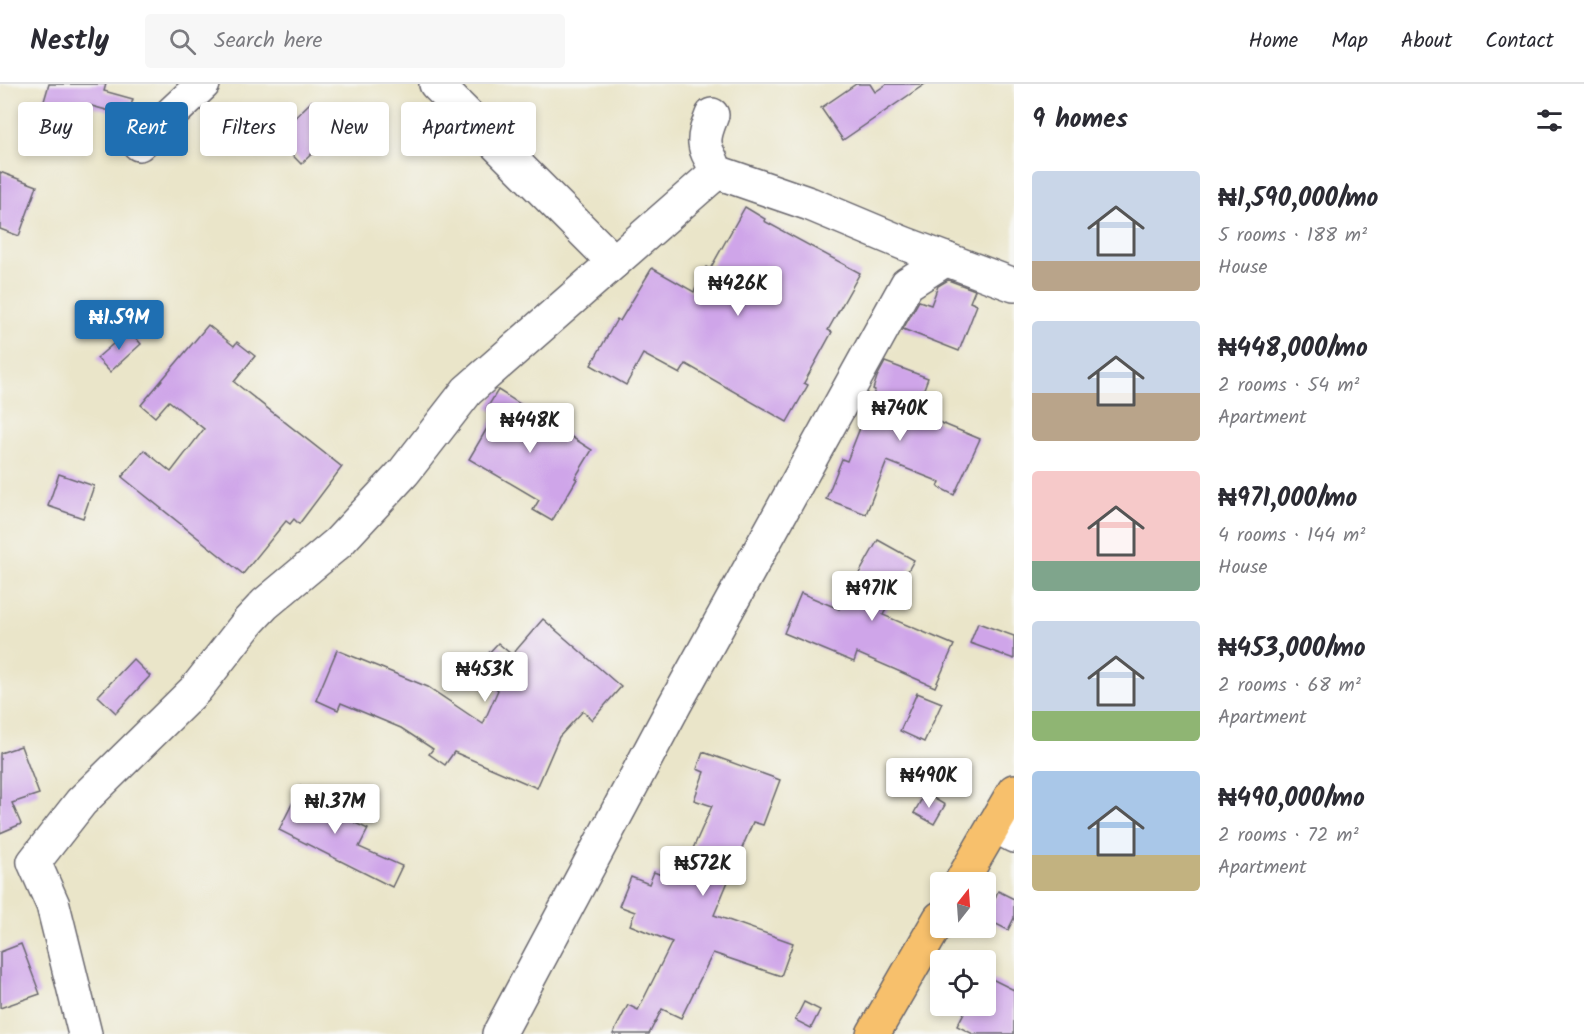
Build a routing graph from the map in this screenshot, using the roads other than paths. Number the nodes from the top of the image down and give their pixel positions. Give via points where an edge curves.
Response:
1 (203, 84) edge
2 (436, 84) edge
3 (184, 102) edge
4 (712, 115) dead end
5 (714, 171) junction
6 (903, 243) junction
7 (946, 260) junction
8 (615, 262) junction
9 (908, 284) junction
10 (1014, 285) edge
11 (1014, 791) edge
12 (1004, 830) edge
13 (969, 872) edge
14 (930, 935) edge
15 (85, 1034) edge
16 (499, 1034) edge
17 (873, 1034) edge

1 - 3 street
2 - 8 street
4 - 5 street via 704,144
5 - 6 street via 810,204
5 - 8 street
6 - 7 street
6 - 9 street
7 - 9 street
7 - 10 street
8 - 15 street via 467,392 404,472 346,535 265,604 196,689 81,802 34,862 53,905
9 - 16 street via 675,704
11 - 12 main road
12 - 13 main road
14 - 17 main road

